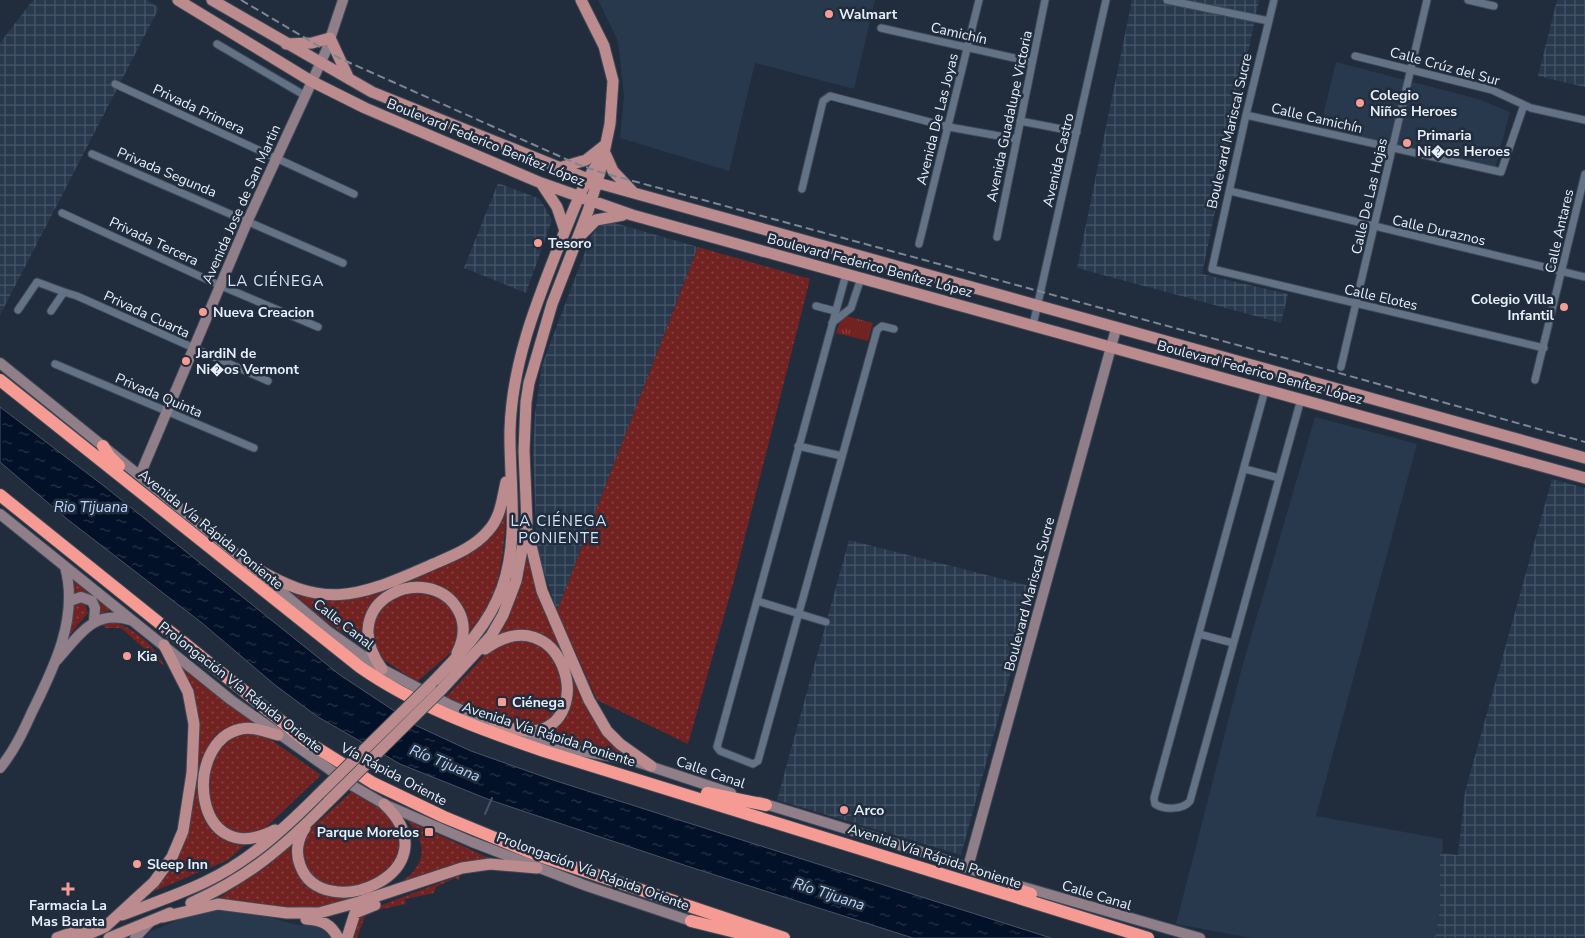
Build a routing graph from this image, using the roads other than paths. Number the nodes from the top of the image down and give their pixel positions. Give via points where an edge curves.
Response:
1 (178, 0) edge
2 (212, 0) edge
3 (343, 0) edge
4 (581, 0) edge
5 (979, 0) edge
6 (1045, 0) edge
7 (1106, 0) edge
8 (1166, 0) edge
9 (1274, 0) edge
10 (1427, 0) edge
11 (1468, 0) edge
12 (1494, 6) dead end
13 (1269, 21) junction
14 (881, 28) dead end
15 (330, 38) junction
16 (217, 44) dead end
17 (286, 44) junction
18 (968, 48) junction
19 (1355, 56) dead end
20 (1032, 62) junction
21 (319, 64) junction
22 (1412, 69) junction
23 (348, 79) junction
24 (311, 81) junction
25 (115, 84) dead end
26 (304, 95) junction
27 (1524, 105) junction
28 (1246, 114) junction
29 (1585, 120) edge
30 (1020, 121) junction
31 (456, 126) junction
32 (949, 127) junction
33 (1077, 132) junction
34 (1016, 138) junction
35 (447, 144) junction
36 (1393, 148) junction
37 (604, 151) junction
38 (92, 154) dead end
39 (276, 159) junction
40 (558, 168) junction
41 (1585, 174) edge
42 (586, 178) junction
43 (598, 182) junction
44 (541, 183) junction
45 (802, 189) dead end
46 (1230, 191) junction
47 (354, 194) dead end
48 (638, 195) junction
49 (579, 197) junction
50 (591, 201) junction
51 (62, 213) dead end
52 (632, 215) junction
53 (248, 220) junction
54 (1375, 227) junction
55 (565, 231) junction
56 (578, 238) junction
57 (997, 238) dead end
58 (919, 244) dead end
59 (343, 263) dead end
60 (1212, 269) joint
61 (1563, 272) junction
62 (846, 274) junction
63 (1585, 277) edge
64 (861, 278) junction
65 (220, 286) junction
66 (64, 292) junction
67 (1356, 304) junction
68 (816, 306) dead end
69 (1038, 306) junction
70 (18, 310) dead end
71 (835, 311) junction
72 (51, 312) dead end
73 (832, 322) junction
74 (1033, 325) junction
75 (318, 327) dead end
76 (894, 328) dead end
77 (1116, 329) junction
78 (1111, 348) junction
79 (1544, 348) junction
80 (193, 349) junction
81 (0, 363) edge
82 (55, 364) dead end
83 (1341, 367) dead end
84 (0, 380) edge
85 (1535, 380) dead end
86 (268, 381) dead end
87 (1265, 390) junction
88 (1302, 399) junction
89 (166, 412) junction
90 (103, 446) junction
91 (798, 446) junction
92 (254, 448) dead end
93 (842, 456) junction
94 (1585, 458) edge
95 (1245, 469) junction
96 (509, 470) junction
97 (140, 475) junction
98 (1279, 478) junction
99 (1585, 478) edge
100 (0, 495) edge
101 (168, 512) junction
102 (0, 514) edge
103 (526, 524) junction
104 (249, 564) junction
105 (65, 567) junction
106 (70, 601) junction
107 (757, 601) junction
108 (798, 614) junction
109 (94, 621) junction
110 (133, 621) junction
111 (826, 622) dead end
112 (1199, 634) junction
113 (1233, 643) junction
114 (164, 645) junction
115 (57, 660) junction
116 (469, 661) junction
117 (452, 663) junction
118 (382, 669) junction
119 (436, 687) junction
120 (495, 724) junction
121 (278, 735) junction
122 (651, 766) junction
123 (0, 768) edge
124 (642, 780) junction
125 (384, 804) junction
126 (766, 804) junction
127 (299, 814) junction
128 (313, 817) junction
129 (968, 867) junction
130 (537, 868) junction
131 (450, 871) junction
132 (1013, 884) junction
133 (239, 906) junction
134 (119, 916) junction
135 (163, 917) junction
136 (690, 921) junction
137 (151, 922) junction
138 (1097, 923) junction
139 (57, 938) edge
140 (79, 938) edge
141 (109, 938) edge
142 (135, 938) edge
143 (338, 938) edge
144 (347, 938) edge
145 (741, 938) edge
146 (760, 938) edge
147 (784, 938) edge
148 (1148, 938) edge
149 (1200, 938) edge

1 - 24 main road, Boulevard Federico Benítez López
2 - 17 main road, Boulevard Federico Benítez López
3 - 15 main road, Avenida Jose de San Martin
4 - 37 main road via 604,46 613,82 612,111
5 - 18 street, Avenida De Las Joyas
6 - 20 street, Avenida Guadalupe Victoria
7 - 33 street, Avenida Castro
8 - 13 street
9 - 13 street, Boulevard Mariscal Sucre
10 - 22 street, Calle De Las Hojas
11 - 12 street
13 - 28 street, Boulevard Mariscal Sucre
14 - 18 street, Camichín
15 - 17 main road via 312,43
15 - 21 main road, Avenida Jose de San Martin
15 - 23 main road
16 - 26 street
17 - 21 main road, Boulevard Federico Benítez López
18 - 20 street, Camichín
18 - 32 street, Avenida De Las Joyas
19 - 22 street, Calle Crúz del Sur
20 - 30 street, Avenida Guadalupe Victoria
21 - 23 main road, Boulevard Federico Benítez López
21 - 24 main road, Avenida Jose de San Martin
22 - 27 street, Calle Crúz del Sur via 1492,90
22 - 36 street, Calle De Las Hojas
23 - 31 main road, Boulevard Federico Benítez López
24 - 26 main road, Avenida Jose de San Martin
24 - 35 main road, Boulevard Federico Benítez López
25 - 39 street, Privada Primera
26 - 39 main road, Avenida Jose de San Martin
27 - 29 street, Calle Crúz del Sur
27 - 36 street, Calle Camichín via 1504,169 1499,172
28 - 36 street, Calle Camichín
28 - 46 street, Boulevard Mariscal Sucre
30 - 33 street
30 - 34 street, Avenida Guadalupe Victoria
31 - 35 main road
31 - 40 main road, Boulevard Federico Benítez López
32 - 34 street
32 - 45 street via 830,96 823,101
32 - 58 street, Avenida De Las Joyas
33 - 69 street, Avenida Castro
34 - 57 street, Avenida Guadalupe Victoria
35 - 44 main road, Boulevard Federico Benítez López
36 - 54 street, Calle De Las Hojas
37 - 40 main road
37 - 42 main road
37 - 43 main road
37 - 48 main road via 617,177
38 - 53 street, Privada Segunda
39 - 47 street, Privada Primera
39 - 53 main road, Avenida Jose de San Martin
40 - 42 main road, Boulevard Federico Benítez López
41 - 61 street, Calle Antares
42 - 43 main road, Boulevard Federico Benítez López
42 - 49 main road
43 - 48 main road, Boulevard Federico Benítez López
43 - 50 main road
44 - 49 main road, Boulevard Federico Benítez López
44 - 55 main road via 557,207
46 - 54 street, Calle Duraznos
46 - 60 street, Boulevard Mariscal Sucre
48 - 69 main road, Boulevard Federico Benítez López
49 - 50 main road, Boulevard Federico Benítez López
49 - 55 main road
50 - 52 main road, Boulevard Federico Benítez López
50 - 56 main road
51 - 65 street, Privada Tercera
52 - 56 main road via 596,220
52 - 62 main road, Boulevard Federico Benítez López
53 - 59 street, Privada Segunda
53 - 65 main road, Avenida Jose de San Martin
54 - 61 street, Calle Duraznos
54 - 67 street, Calle De Las Hojas
55 - 96 main road via 521,350 512,402
56 - 103 main road via 552,304 527,392 524,451
60 - 67 street, Calle Elotes
61 - 63 street, Calle Duraznos
61 - 79 street, Calle Antares
62 - 64 main road, Boulevard Federico Benítez López
62 - 71 street
64 - 73 street via 852,308
64 - 74 main road, Boulevard Federico Benítez López
65 - 75 street, Privada Tercera
65 - 80 main road, Avenida Jose de San Martin
66 - 70 street, Privada Cuarta via 37,282
66 - 72 street
66 - 80 street, Privada Cuarta
67 - 79 street, Calle Elotes
67 - 83 street, Calle De Las Hojas
68 - 71 street
69 - 74 street, Avenida Castro
69 - 77 main road, Boulevard Federico Benítez López
71 - 73 street
73 - 91 street
74 - 78 main road, Boulevard Federico Benítez López
76 - 93 street via 882,326 877,330
77 - 78 main road, Boulevard Mariscal Sucre
77 - 94 main road, Boulevard Federico Benítez López
78 - 87 main road, Boulevard Federico Benítez López
78 - 129 main road, Boulevard Mariscal Sucre
79 - 85 street, Calle Antares
80 - 86 street, Privada Cuarta
80 - 89 main road, Avenida Jose de San Martin
81 - 90 main road, Calle Canal
82 - 89 street, Privada Quinta
84 - 101 highway, Avenida Vía Rápida Poniente
87 - 88 main road, Boulevard Federico Benítez López
87 - 95 street
88 - 98 street
88 - 99 main road, Boulevard Federico Benítez López
89 - 92 street, Privada Quinta
89 - 97 main road, Avenida Jose de San Martin
90 - 97 main road, Calle Canal
90 - 101 highway via 108,456
91 - 93 street
91 - 107 street
93 - 108 street
95 - 98 street
95 - 112 street
96 - 104 main road via 501,508 488,531 478,540 376,588 349,595 316,594 285,585
96 - 117 main road via 512,548 502,587 485,623
97 - 104 main road, Calle Canal
98 - 113 street
100 - 147 highway, Vía Rápida Oriente via 306,741 373,783 534,854
101 - 124 highway, Avenida Vía Rápida Poniente via 380,681 488,732
102 - 105 main road, Prolongación Vía Rápida Oriente
103 - 116 main road via 516,581 509,600 491,636
103 - 122 main road via 542,591 589,700 607,731
104 - 118 main road, Calle Canal via 328,631
105 - 106 main road
105 - 110 main road, Prolongación Vía Rápida Oriente
106 - 109 main road via 81,597 92,601
106 - 115 main road
107 - 108 street
107 - 108 street via 717,747 753,764 758,761
108 - 111 street
109 - 110 main road via 114,616
109 - 115 main road
110 - 114 main road, Prolongación Vía Rápida Oriente
112 - 113 street
112 - 113 street via 1154,798 1155,804 1161,807 1180,808 1190,801
114 - 121 main road, Prolongación Vía Rápida Oriente
114 - 134 main road via 185,684 193,712 194,756 187,813 179,841 163,871
115 - 123 main road via 14,748
116 - 119 main road
116 - 120 main road via 503,638 528,635 554,652 565,673 566,703 549,725 523,731
117 - 118 main road via 463,636 459,612 443,593 434,588 416,587 384,600 376,606 369,619 366,634 369,646
117 - 119 main road
118 - 120 main road, Calle Canal via 448,704
119 - 127 main road, bridge
119 - 128 main road, bridge
120 - 122 main road, Calle Canal via 538,741
121 - 125 main road, Prolongación Vía Rápida Oriente
121 - 127 main road via 247,728 220,739 207,765 206,807 221,830 232,837 245,839 267,834
122 - 126 main road, Calle Canal
124 - 126 highway
124 - 138 highway, Avenida Vía Rápida Poniente
125 - 128 main road via 403,826 406,842 402,860 382,880 348,892 323,890 302,870 298,846
125 - 130 main road, Prolongación Vía Rápida Oriente
126 - 129 main road, Calle Canal
127 - 134 main road via 276,835 228,869 205,882
128 - 135 main road via 279,850 240,879
129 - 132 main road, Calle Canal
130 - 131 main road via 490,864
130 - 136 main road, Prolongación Vía Rápida Oriente
131 - 133 main road via 318,913 287,913
131 - 144 main road via 418,890 358,911 351,920
132 - 138 highway via 1021,891 1084,913
132 - 149 main road, Calle Canal
133 - 135 main road via 210,905
133 - 143 main road via 271,916 320,920 329,925
134 - 139 main road
134 - 140 main road via 102,930
135 - 137 main road
136 - 145 main road, Prolongación Vía Rápida Oriente
136 - 146 highway
137 - 141 main road
137 - 142 main road
138 - 148 highway, Avenida Vía Rápida Poniente

